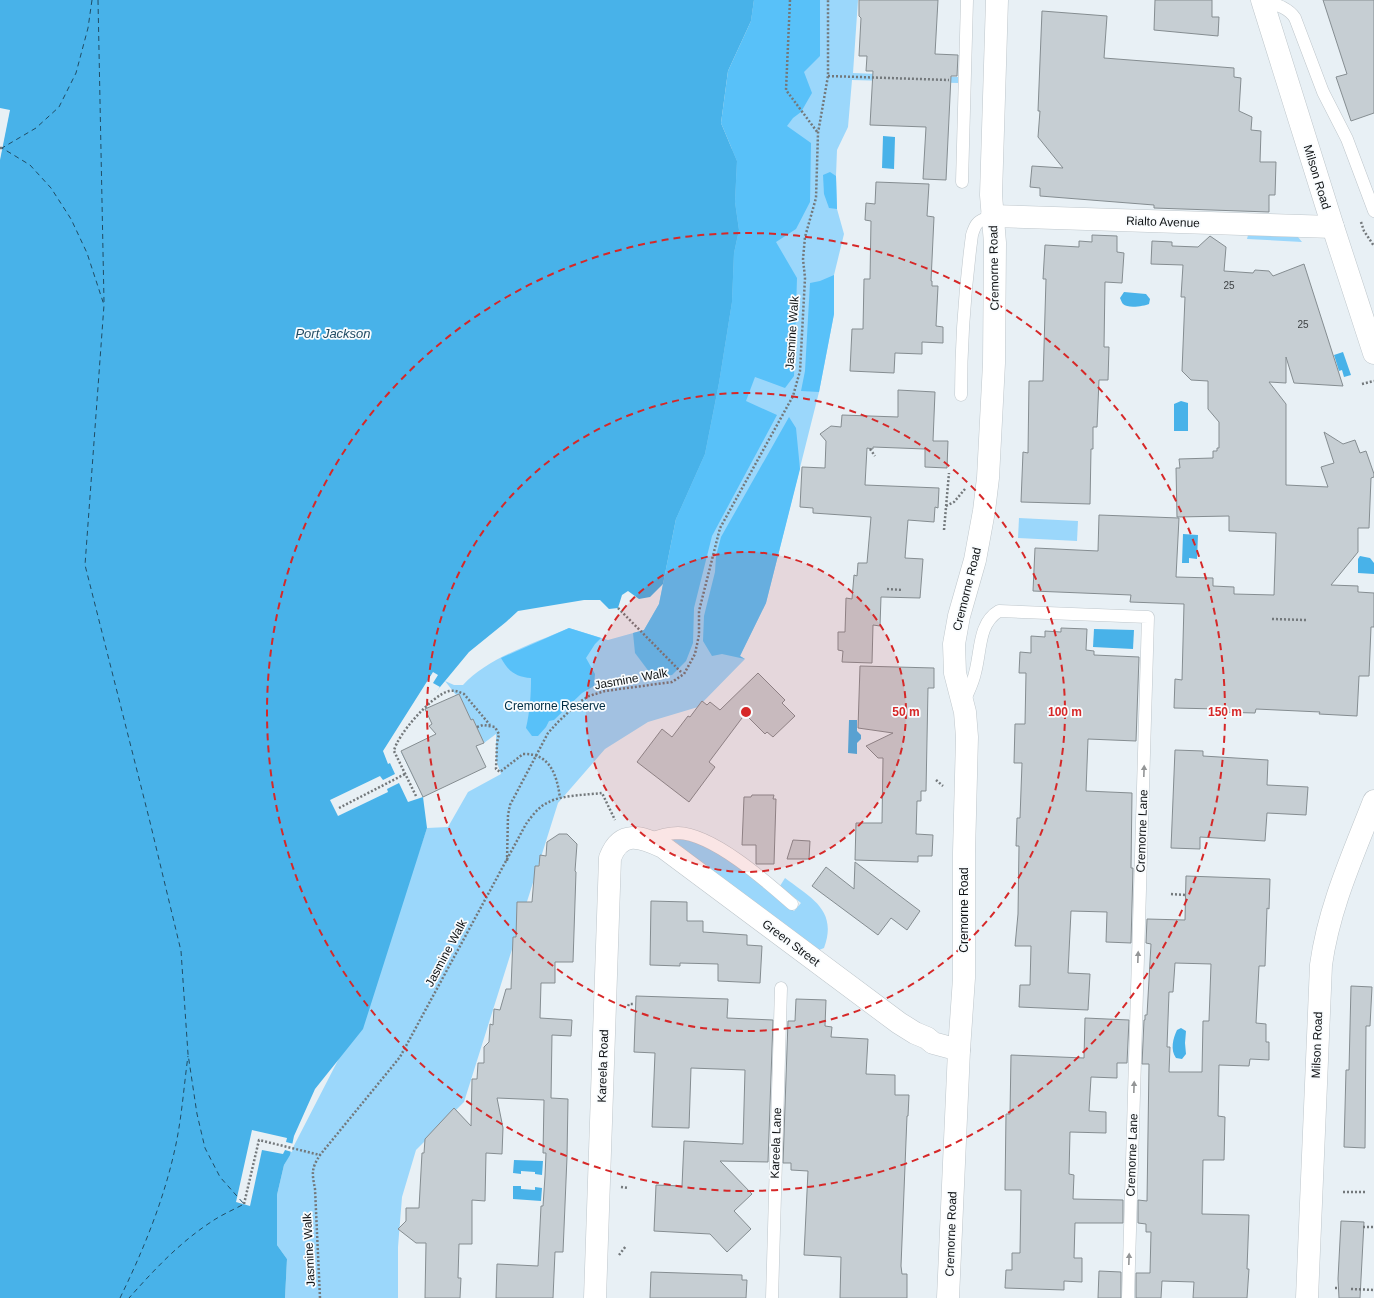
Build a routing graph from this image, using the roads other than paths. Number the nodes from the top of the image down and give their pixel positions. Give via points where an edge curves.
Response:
1 (967, 0) edge
2 (997, 0) edge
3 (1262, 0) edge
4 (962, 182) dead end
5 (1374, 211) edge
6 (992, 216) junction
7 (1333, 227) junction
8 (1374, 353) edge
9 (961, 395) dead end
10 (963, 705) junction
11 (1374, 801) edge
12 (624, 839) joint
13 (647, 840) junction
14 (792, 904) dead end
15 (781, 988) dead end
16 (959, 1050) junction
17 (595, 1298) edge
18 (772, 1298) edge
19 (948, 1298) edge
20 (1128, 1298) edge
21 (1307, 1298) edge

1 - 4 lane
2 - 6 street, Cremorne Road
3 - 5 lane via 1292,12 1323,92 1347,138
3 - 7 street, Milson Road
6 - 7 street, Rialto Avenue
6 - 9 lane via 978,222 972,235 961,360
6 - 10 street, Cremorne Road via 995,243 994,363 988,478 978,545 954,644 955,672
7 - 8 street, Milson Road
10 - 16 street, Cremorne Road via 967,737 964,978
20 -> 10 lane, Cremorne Lane via 1148,617 999,611 990,619 982,634 976,672
11 - 21 street, Milson Road via 1335,902 1321,965
12 - 13 street, Green Street via 635,837
12 - 17 street, Kareela Road via 617,844 610,858
13 - 14 lane via 665,834 680,833 715,845
13 - 16 street, Green Street via 663,847 899,1023 933,1043
15 - 18 lane, Kareela Lane
16 - 19 street, Cremorne Road

